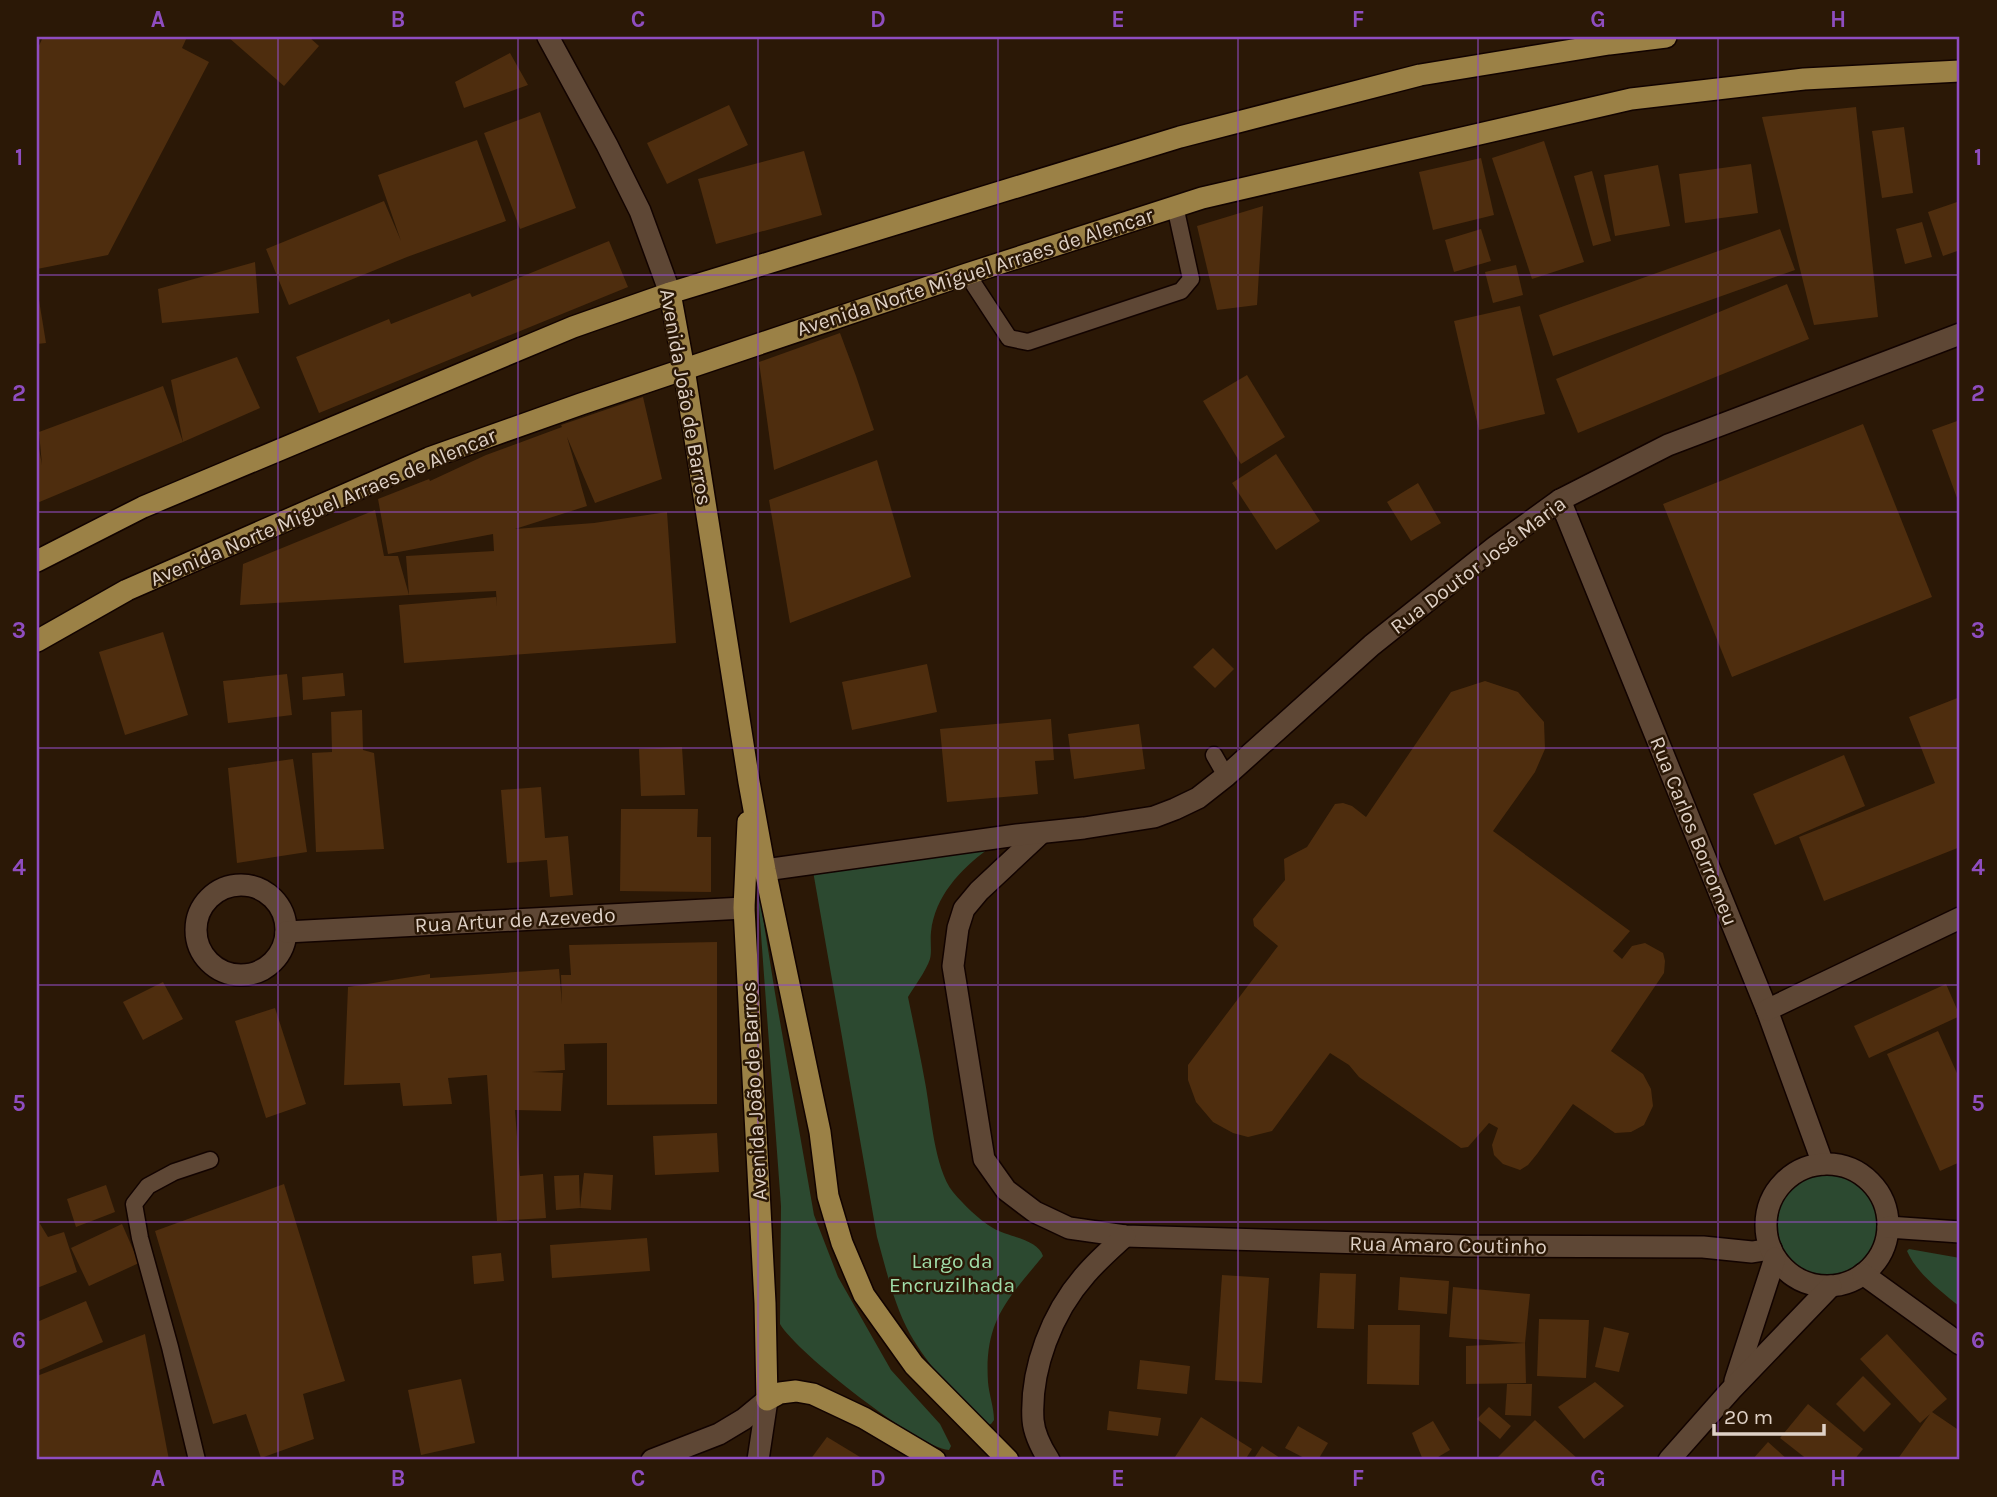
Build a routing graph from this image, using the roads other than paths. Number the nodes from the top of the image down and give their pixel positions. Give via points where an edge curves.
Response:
1 (548, 37) edge
2 (1665, 37) edge
3 (1960, 72) edge
4 (1175, 206) junction
5 (967, 274) junction
6 (670, 293) junction
7 (1960, 334) edge
8 (684, 369) junction
9 (1560, 500) junction
10 (37, 561) edge
11 (37, 641) edge
12 (1214, 755) dead end
13 (1226, 776) junction
14 (749, 782) junction
15 (1041, 833) junction
16 (765, 870) junction
17 (744, 908) junction
18 (1960, 918) edge
19 (286, 932) junction
20 (1767, 1010) junction
21 (210, 1160) dead end
22 (1822, 1164) junction
23 (1888, 1227) junction
24 (1960, 1232) edge
25 (1125, 1236) junction
26 (1772, 1253) junction
27 (1863, 1273) junction
28 (1830, 1286) junction
29 (1960, 1344) edge
30 (1731, 1390) junction
31 (767, 1400) junction
32 (197, 1460) edge
33 (652, 1460) edge
34 (758, 1460) edge
35 (935, 1460) edge
36 (1008, 1460) edge
37 (1049, 1460) edge
38 (1669, 1460) edge

1 - 6 street, Avenida João de Barros via 640,211
2 - 6 main road via 1420,75 1180,137
3 - 4 main road, Avenida Norte Miguel Arraes de Alencar via 1804,79 1631,99
4 - 5 main road, Avenida Norte Miguel Arraes de Alencar
4 - 5 lane via 1191,279 1181,291 1041,338 1028,342 1009,338
5 - 8 main road, Avenida Norte Miguel Arraes de Alencar
6 - 8 main road, Avenida João de Barros
6 - 10 main road via 573,327 143,507
7 - 9 street, Rua Doutor José Maria via 1668,445
8 - 11 main road, Avenida Norte Miguel Arraes de Alencar via 429,458 127,590
8 - 14 main road, Avenida João de Barros
9 - 13 street, Rua Doutor José Maria via 1372,645
9 - 20 street, Rua Carlos Borromeu
12 - 13 lane
13 - 15 street, Rua Doutor José Maria via 1198,798 1154,817
14 - 16 main road, Avenida João de Barros
14 - 17 main road, Avenida João de Barros
15 - 16 street
15 - 25 street via 979,891 964,909 958,928 953,967 984,1159 1006,1189 1035,1212 1069,1228
16 - 36 main road, Avenida João de Barros via 820,1132 828,1196 842,1243 864,1295 914,1365
17 - 19 street, Rua Artur de Azevedo
17 - 31 main road, Avenida João de Barros
18 - 20 street
19 - 19 street via 278,904 255,887 241,885 214,893 197,917 195,933 206,961 233,976 248,976 275,961
20 - 22 street, Rua Carlos Borromeu
21 - 32 lane via 148,1186 134,1204
22 - 23 street via 1861,1174 1877,1189
22 - 26 street via 1787,1178 1775,1193 1766,1230
23 - 24 street
23 - 27 street via 1876,1261
25 - 26 street, Rua Amaro Coutinho via 1452,1246 1703,1247
25 - 37 street via 1064,1303 1045,1345 1034,1385 1033,1423
26 - 28 street via 1795,1277
26 - 30 street
27 - 28 street
27 - 29 street
28 - 30 street
30 - 38 street
31 - 33 street via 719,1434
31 - 34 street
31 - 35 main road via 780,1393 813,1394

